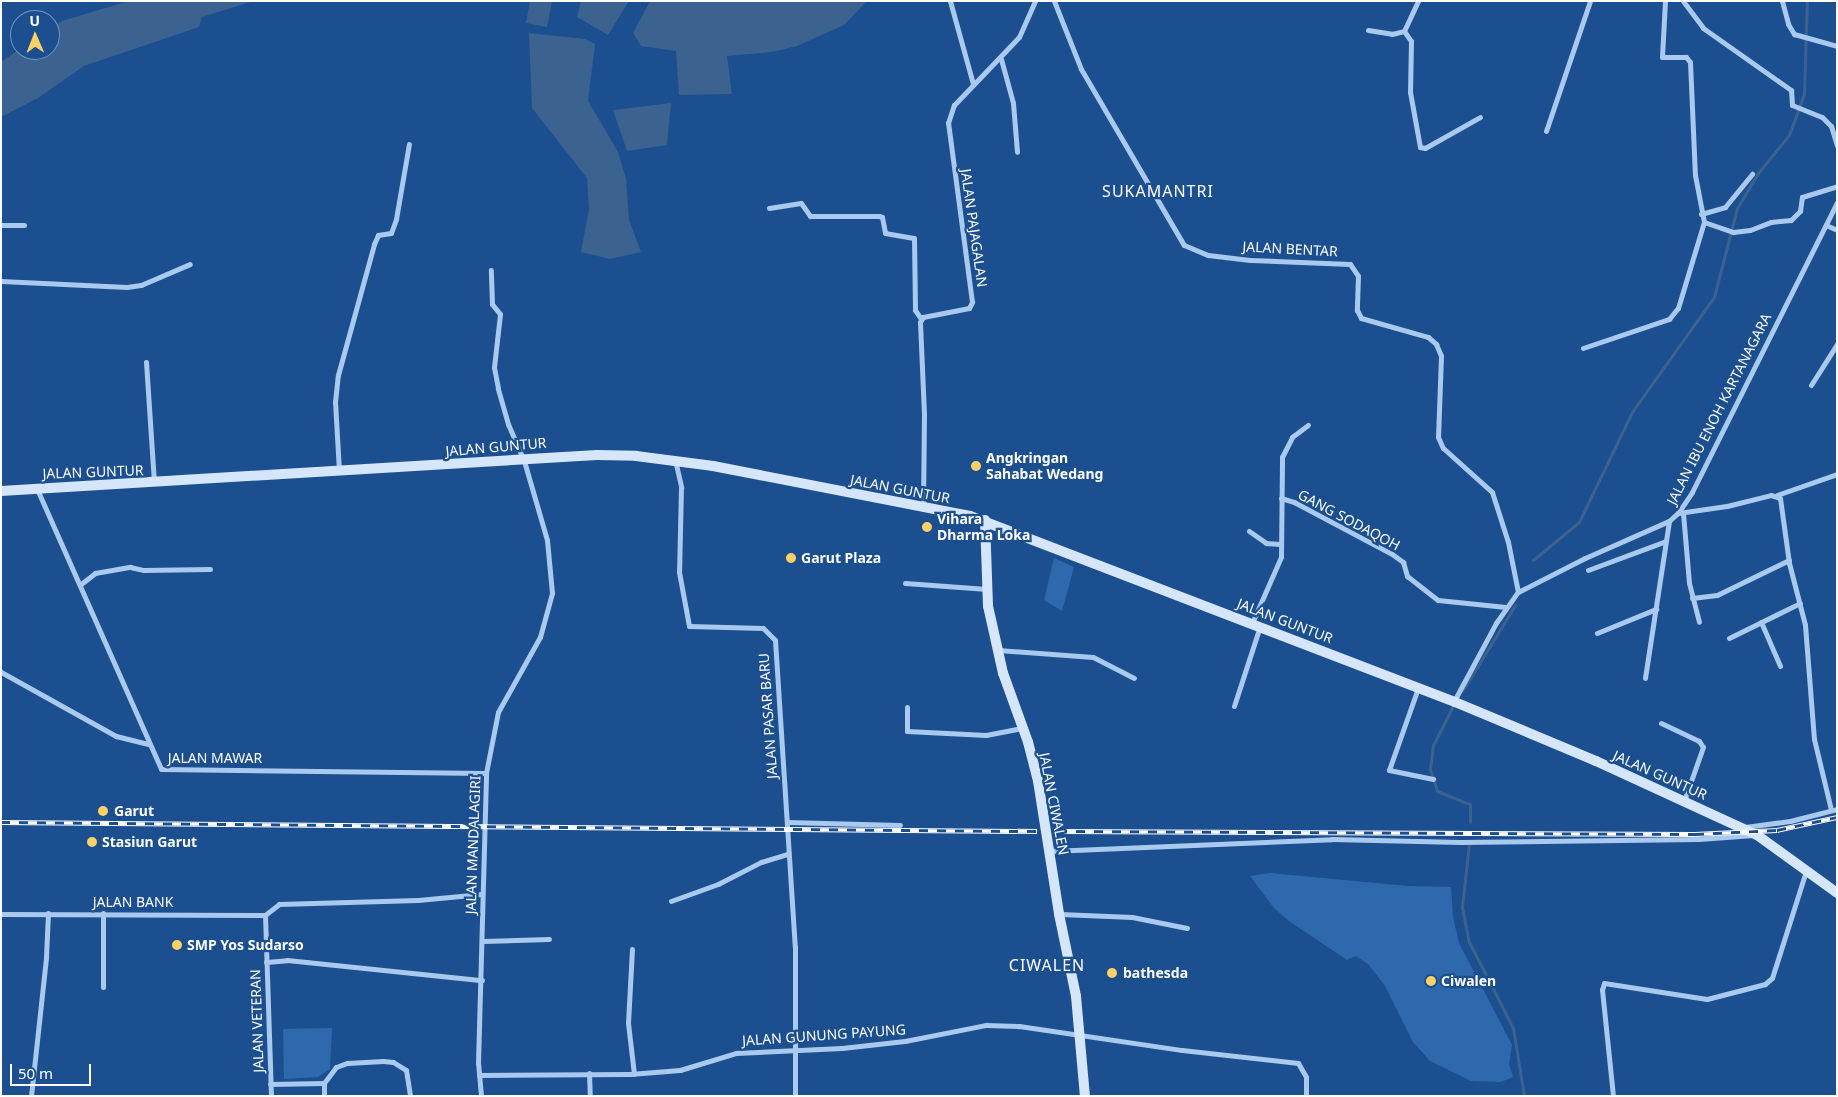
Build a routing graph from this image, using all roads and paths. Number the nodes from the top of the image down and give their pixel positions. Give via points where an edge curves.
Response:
1 (950, 1) edge
2 (1035, 1) edge
3 (1054, 1) edge
4 (1418, 1) edge
5 (1590, 1) edge
6 (1664, 1) edge
7 (1683, 1) edge
8 (1782, 1) edge
9 (1368, 30) dead end
10 (1404, 31) junction
11 (1837, 46) edge
12 (1001, 59) junction
13 (973, 84) junction
14 (1480, 117) dead end
15 (1546, 131) dead end
16 (409, 144) dead end
17 (1837, 146) edge
18 (1017, 152) dead end
19 (1752, 174) dead end
20 (1837, 186) edge
21 (1837, 203) edge
22 (769, 208) dead end
23 (1701, 214) junction
24 (1704, 222) junction
25 (1, 225) edge
26 (24, 225) dead end
27 (1826, 225) junction
28 (1837, 230) edge
29 (190, 264) dead end
30 (491, 270) dead end
31 (1, 281) edge
32 (921, 319) junction
33 (1837, 344) edge
34 (1583, 348) dead end
35 (146, 362) dead end
36 (1812, 385) dead end
37 (1308, 425) dead end
38 (675, 460) junction
39 (524, 461) junction
40 (339, 471) junction
41 (1837, 474) edge
42 (154, 483) junction
43 (37, 488) junction
44 (1, 491) edge
45 (1777, 495) junction
46 (1281, 498) junction
47 (923, 509) junction
48 (1681, 513) junction
49 (985, 520) junction
50 (1669, 521) junction
51 (1249, 531) dead end
52 (1666, 541) junction
53 (1280, 544) junction
54 (1789, 560) junction
55 (210, 569) dead end
56 (1588, 570) dead end
57 (906, 583) dead end
58 (81, 584) junction
59 (987, 588) junction
60 (1518, 592) junction
61 (1692, 598) junction
62 (1800, 603) junction
63 (1506, 607) junction
64 (1656, 609) junction
65 (1700, 622) dead end
66 (1761, 622) junction
67 (1256, 624) junction
68 (1597, 634) dead end
69 (1729, 638) dead end
70 (998, 650) junction
71 (1780, 666) dead end
72 (1, 672) edge
73 (1134, 678) dead end
74 (1645, 678) dead end
75 (1418, 688) junction
76 (1454, 702) junction
77 (1234, 706) dead end
78 (907, 707) dead end
79 (1661, 723) dead end
80 (1023, 728) junction
81 (149, 744) junction
82 (486, 773) junction
83 (1433, 779) dead end
84 (1684, 801) junction
85 (1834, 810) edge
86 (787, 822) junction
87 (900, 825) dead end
88 (1742, 827) junction
89 (1756, 835) junction
90 (1050, 851) junction
91 (788, 854) junction
92 (1807, 869) junction
93 (1837, 893) edge
94 (482, 894) junction
95 (671, 901) dead end
96 (103, 913) junction
97 (1, 914) edge
98 (48, 914) junction
99 (1059, 914) junction
100 (265, 915) junction
101 (1187, 928) dead end
102 (549, 939) dead end
103 (483, 941) junction
104 (632, 949) dead end
105 (266, 962) junction
106 (482, 980) junction
107 (104, 988) dead end
108 (1081, 1034) junction
109 (796, 1050) junction
110 (589, 1073) junction
111 (634, 1074) junction
112 (479, 1075) junction
113 (324, 1083) junction
114 (270, 1084) junction
115 (31, 1096) edge
116 (271, 1096) edge
117 (324, 1096) edge
118 (410, 1096) edge
119 (481, 1096) edge
120 (590, 1096) edge
121 (794, 1096) edge
122 (1085, 1096) edge
123 (1306, 1096) edge
124 (1614, 1096) edge

1 - 13 street
2 - 12 street, JALAN PAJAGALAN via 1019,37
3 - 60 street, JALAN BENTAR via 1082,69 1184,245 1208,254 1250,260 1350,264 1358,276 1361,318 1428,337 1436,344 1441,356 1438,437 1444,448 1492,492 1508,542
4 - 10 street
5 - 15 street
6 - 23 street via 1662,57 1686,57 1690,62
7 - 17 street via 1703,28 1792,90 1792,105 1828,122
8 - 11 street via 1788,24 1800,36
9 - 10 street via 1392,34
10 - 14 street via 1411,41 1409,72 1420,147 1425,148
12 - 13 street, JALAN PAJAGALAN
12 - 18 street via 1013,103
13 - 32 street, JALAN PAJAGALAN via 954,105 948,124 961,198 972,305
16 - 40 street via 396,219 391,234 378,235 374,244 338,375 335,402
19 - 23 street via 1725,208
20 - 24 street via 1802,198 1800,211 1791,220 1733,232
21 - 27 street, JALAN IBU ENOH KARTANAGARA
22 - 32 street via 801,203 810,216 879,216 885,233 914,238 915,310
23 - 24 street
24 - 34 street via 1678,308 1669,319
25 - 26 street
27 - 28 street
27 - 48 street, JALAN IBU ENOH KARTANAGARA
29 - 31 street via 141,285 127,287
30 - 39 street, JALAN MANDALAGIRI via 492,304 500,314 494,367 508,424
32 - 47 street via 918,338 924,414
33 - 36 street
35 - 42 street
37 - 46 street via 1292,437 1284,451
38 - 39 street, JALAN GUNTUR via 596,455
38 - 47 street, JALAN GUNTUR
38 - 86 street, JALAN PASAR BARU via 681,487 679,572 689,626 763,628 775,640
39 - 40 street, JALAN GUNTUR
39 - 82 street, JALAN MANDALAGIRI via 547,540 552,593 540,637 498,712
40 - 42 street, JALAN GUNTUR
41 - 45 street
42 - 43 street, JALAN GUNTUR
43 - 44 street, JALAN GUNTUR
43 - 58 street, JALAN MAWAR
45 - 48 street
45 - 54 street
46 - 53 street
46 - 63 street, GANG SODAQOH via 1392,554 1403,562 1407,576 1438,600
47 - 49 street, JALAN GUNTUR
48 - 50 street, JALAN IBU ENOH KARTANAGARA
48 - 61 street
49 - 59 street, JALAN CIWALEN
49 - 67 street, JALAN GUNTUR
50 - 52 street
50 - 60 street, JALAN IBU ENOH KARTANAGARA
51 - 53 street via 1266,542
52 - 56 street
52 - 64 street
53 - 67 street via 1279,566
54 - 61 street via 1717,595
54 - 62 street
55 - 58 street via 143,570 130,567 95,573
57 - 59 street
58 - 81 street, JALAN MAWAR
59 - 70 street, JALAN CIWALEN
60 - 63 street, JALAN IBU ENOH KARTANAGARA
61 - 65 street
62 - 66 street
62 - 85 street via 1809,653 1814,739
63 - 76 street, JALAN IBU ENOH KARTANAGARA
64 - 68 street
64 - 74 street
66 - 69 street
66 - 71 street
67 - 75 street, JALAN GUNTUR
67 - 77 street
70 - 73 street via 1093,657
70 - 80 street, JALAN CIWALEN
72 - 81 street via 116,736
75 - 76 street, JALAN GUNTUR
75 - 83 street via 1389,770
76 - 84 street, JALAN GUNTUR
78 - 80 street via 905,726 908,731 986,735
79 - 84 street via 1699,741 1703,747
80 - 90 street, JALAN CIWALEN via 1038,781
81 - 82 street, JALAN MAWAR via 161,769 170,770
82 - 94 street, JALAN MANDALAGIRI
84 - 88 street, JALAN GUNTUR
85 - 88 street via 1790,821
86 - 87 street
86 - 91 street
88 - 89 street, JALAN GUNTUR
89 - 90 street via 1699,839 1469,842 1332,839
89 - 92 street, JALAN GUNTUR
90 - 99 street, JALAN CIWALEN
91 - 95 street via 761,862 718,884
91 - 109 street via 797,992
92 - 93 street, JALAN GUNTUR
92 - 124 street via 1769,982 1707,999 1604,983 1602,990
94 - 100 street via 418,900 279,904 271,907
94 - 103 street, JALAN MANDALAGIRI
96 - 98 street, JALAN BANK
96 - 100 street, JALAN BANK
96 - 107 street
97 - 98 street, JALAN BANK
98 - 115 street
99 - 101 street via 1132,917
99 - 108 street, JALAN CIWALEN
100 - 105 street, JALAN VETERAN
102 - 103 street
103 - 106 street, JALAN MANDALAGIRI
104 - 111 street via 628,1023
105 - 106 street via 286,960
105 - 114 street, JALAN VETERAN
106 - 112 street, JALAN MANDALAGIRI
108 - 109 street, JALAN GUNUNG PAYUNG via 986,1025 905,1041
108 - 122 street, JALAN CIWALEN
108 - 123 street, JALAN GUNUNG PAYUNG via 1298,1064 1306,1077
109 - 111 street, JALAN GUNUNG PAYUNG via 736,1053 680,1070
109 - 121 street
110 - 111 street, JALAN GUNUNG PAYUNG
110 - 112 street, JALAN GUNUNG PAYUNG
110 - 120 street
112 - 119 street, JALAN MANDALAGIRI
113 - 114 street
113 - 117 street
113 - 118 street via 336,1067 347,1063 393,1062 406,1070
114 - 116 street, JALAN VETERAN

